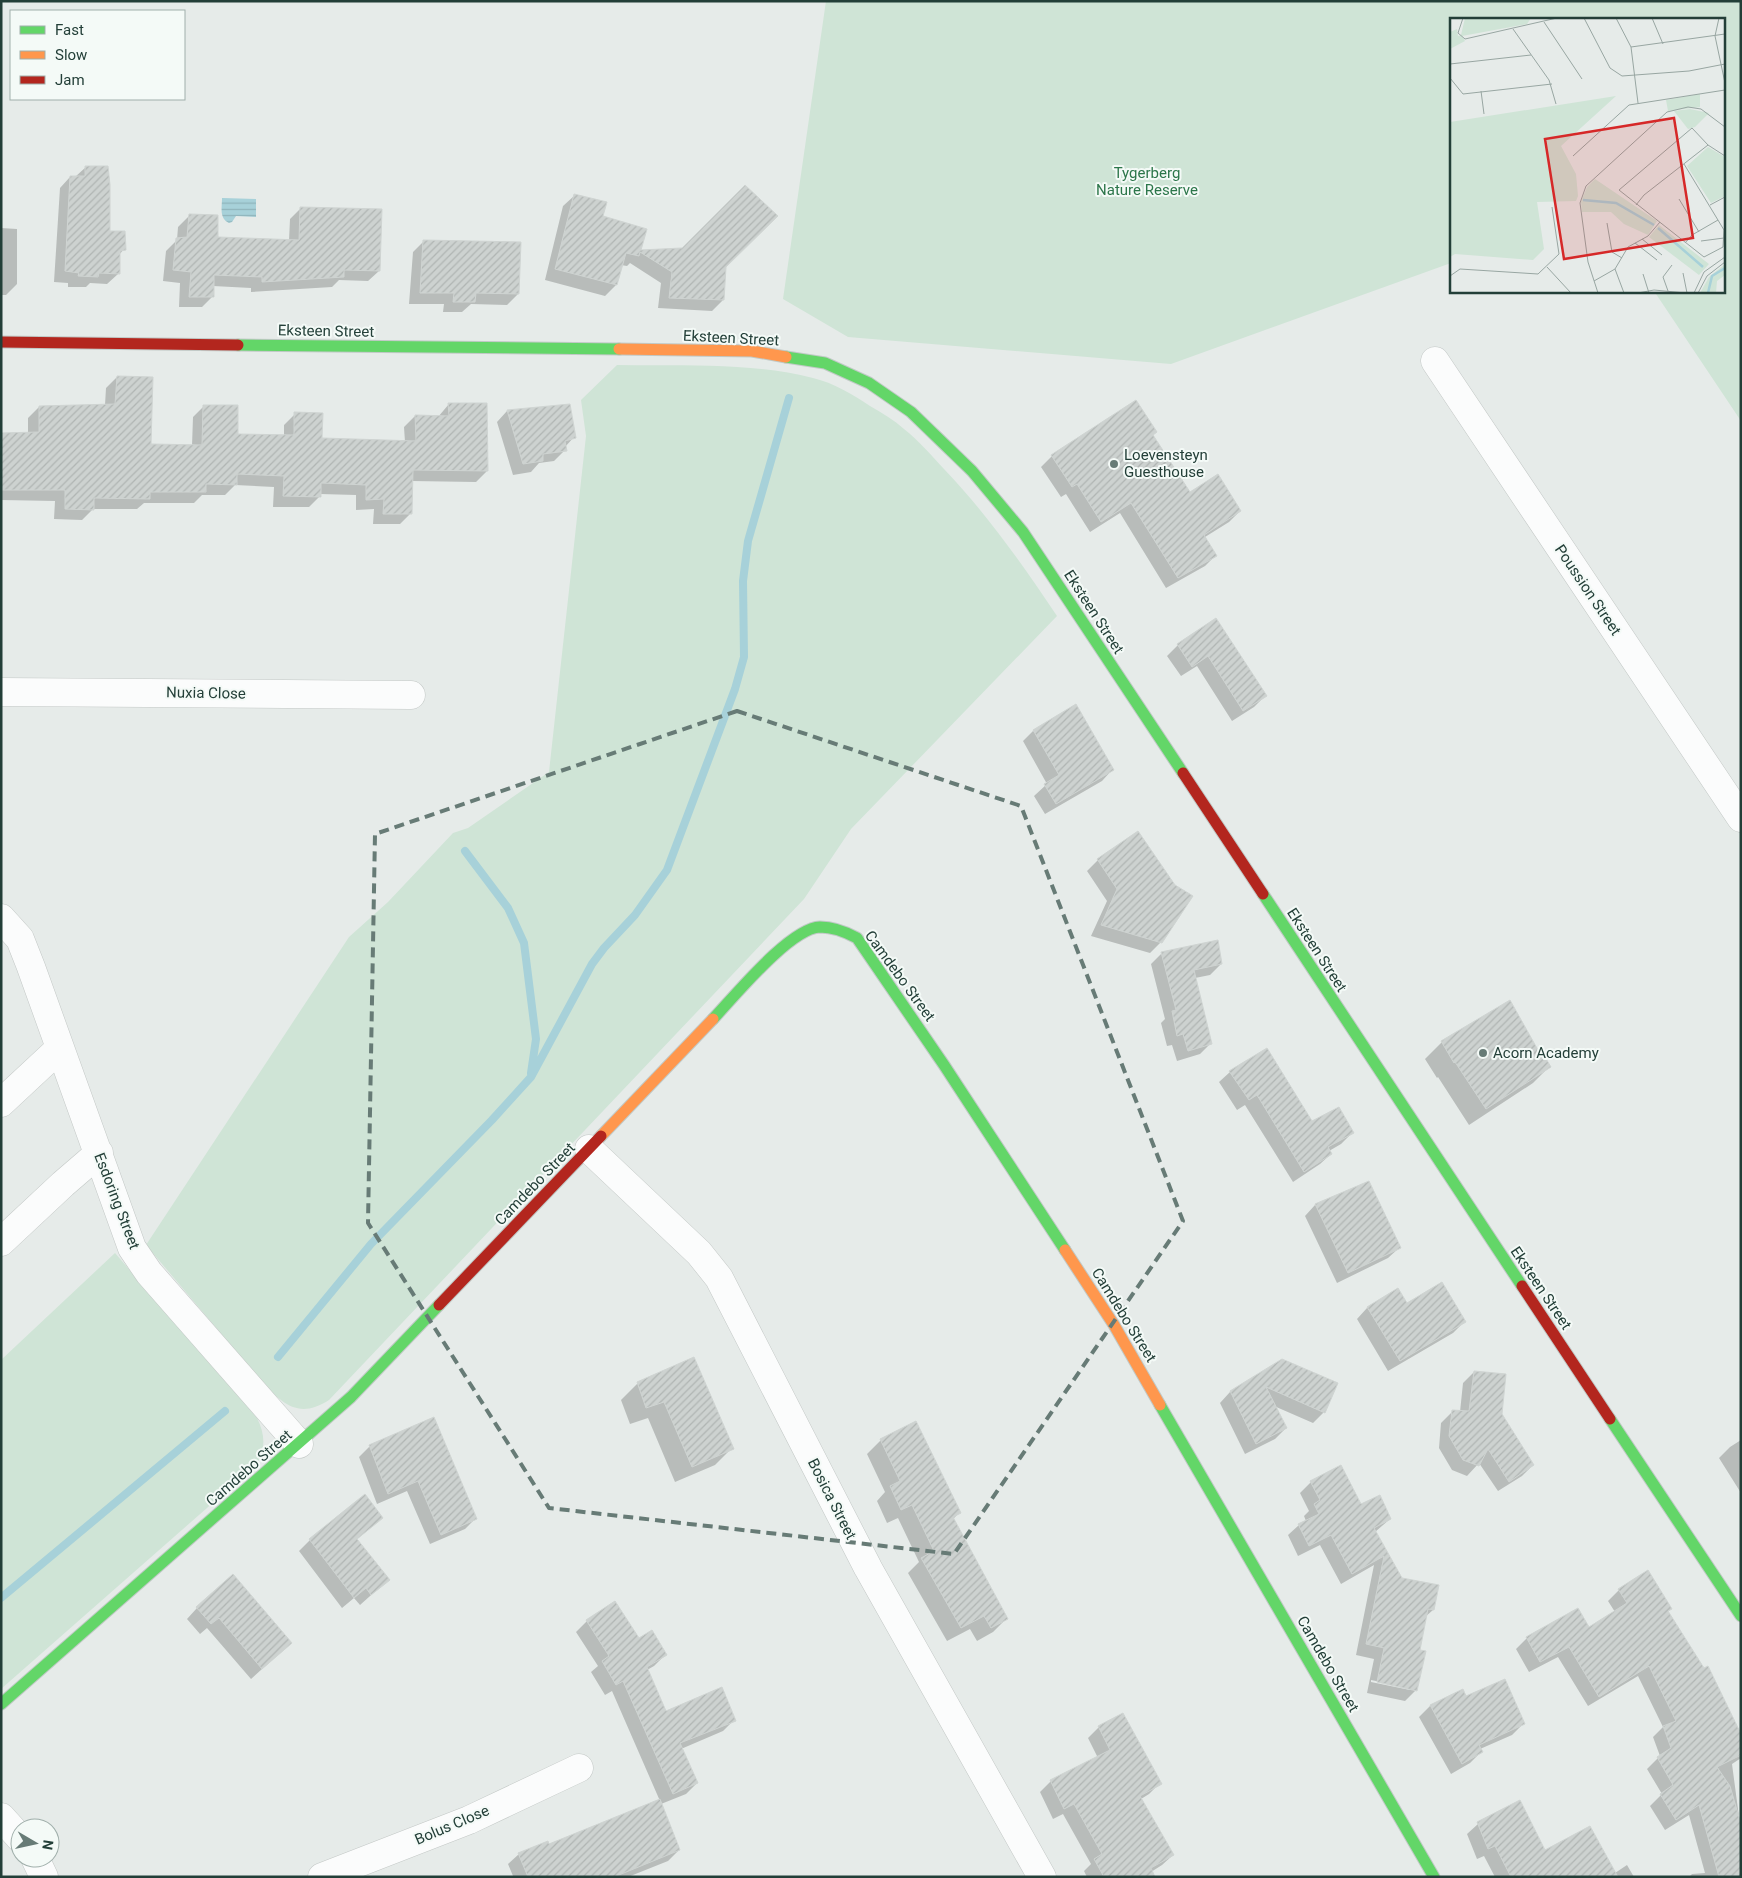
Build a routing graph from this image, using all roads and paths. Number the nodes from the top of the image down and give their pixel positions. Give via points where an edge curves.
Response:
1 (1, 342) edge
2 (1435, 361) dead end
3 (1, 692) edge
4 (411, 695) dead end
5 (1741, 818) edge
6 (1, 918) edge
7 (60, 1048) junction
8 (1, 1103) edge
9 (589, 1149) junction
10 (99, 1153) junction
11 (1, 1242) edge
12 (299, 1444) junction
13 (1741, 1616) edge
14 (1, 1704) edge
15 (579, 1768) dead end
16 (1, 1817) edge
17 (10, 1827) edge
18 (322, 1877) edge
19 (1042, 1877) edge
20 (1434, 1877) edge

1 - 13 street, Eksteen Street via 752,351 825,362 869,383 911,412 972,471 1023,532
2 - 5 street, Poussion Street
3 - 4 street, Nuxia Close
6 - 7 street, Esdoring Street via 20,939
7 - 8 street
7 - 10 street, Esdoring Street
9 - 12 street, Camdebo Street via 351,1397
9 - 19 street, Bosica Street via 699,1254 719,1278 868,1568
9 - 20 street, Camdebo Street via 783,946 808,930 820,928 841,930 857,938 1114,1325
10 - 11 street
10 - 12 street, Esdoring Street via 132,1248 149,1273
12 - 14 street, Camdebo Street
15 - 18 street, Bolus Close via 468,1820
16 - 17 street

